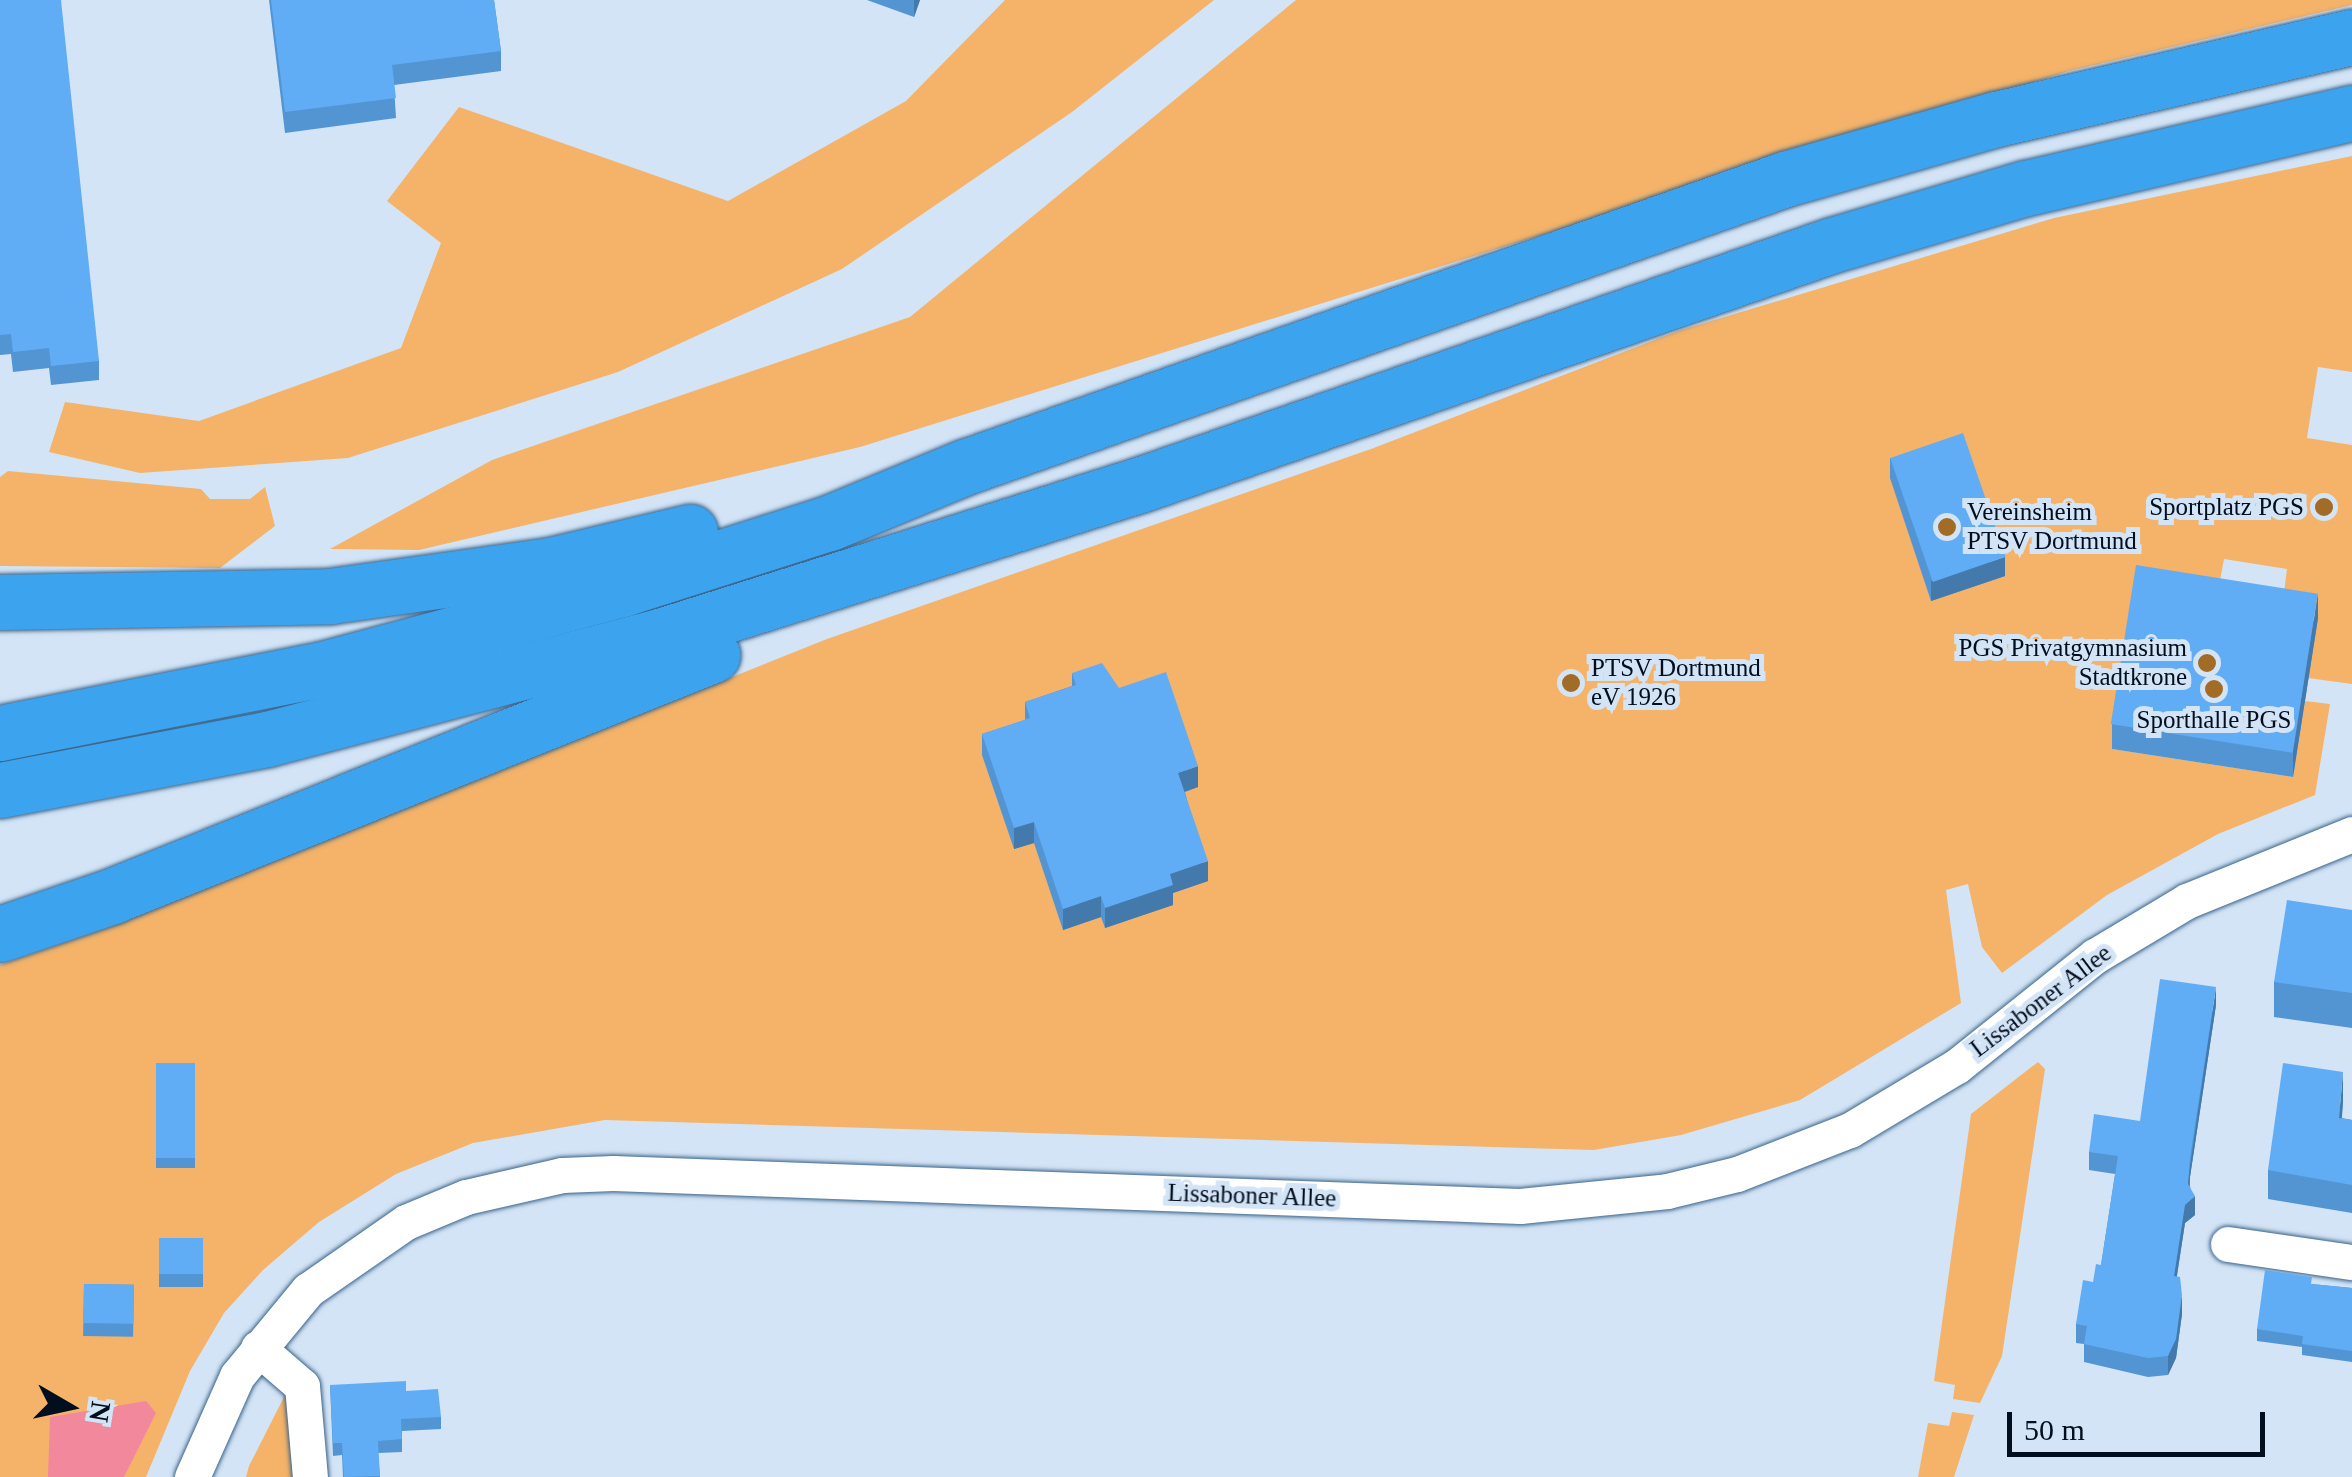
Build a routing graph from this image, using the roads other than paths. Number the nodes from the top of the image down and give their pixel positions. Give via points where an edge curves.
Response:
1 (2352, 37) edge
2 (2352, 114) edge
3 (965, 466) junction
4 (1142, 484) junction
5 (0, 602) edge
6 (0, 733) edge
7 (0, 790) edge
8 (2352, 834) edge
9 (0, 934) edge
10 (2228, 1244) dead end
11 (2352, 1262) edge
12 (258, 1348) junction
13 (192, 1477) edge
14 (310, 1477) edge

1 - 3 highway via 2015,114 1785,180
2 - 4 highway via 2026,188 1832,246
3 - 5 highway via 837,491 551,566 442,584 216,603
3 - 6 highway via 829,522 604,594 323,669
4 - 7 highway via 466,691 267,739
4 - 9 highway via 978,559 583,703 112,896
8 - 12 street, Lissaboner Allee via 2186,901 2095,956 1957,1066 1850,1130 1720,1178 1593,1203 1520,1206 562,1175 466,1197 406,1222 308,1290
10 - 11 street
12 - 13 street, Lissaboner Allee via 210,1428
12 - 14 street via 302,1386

